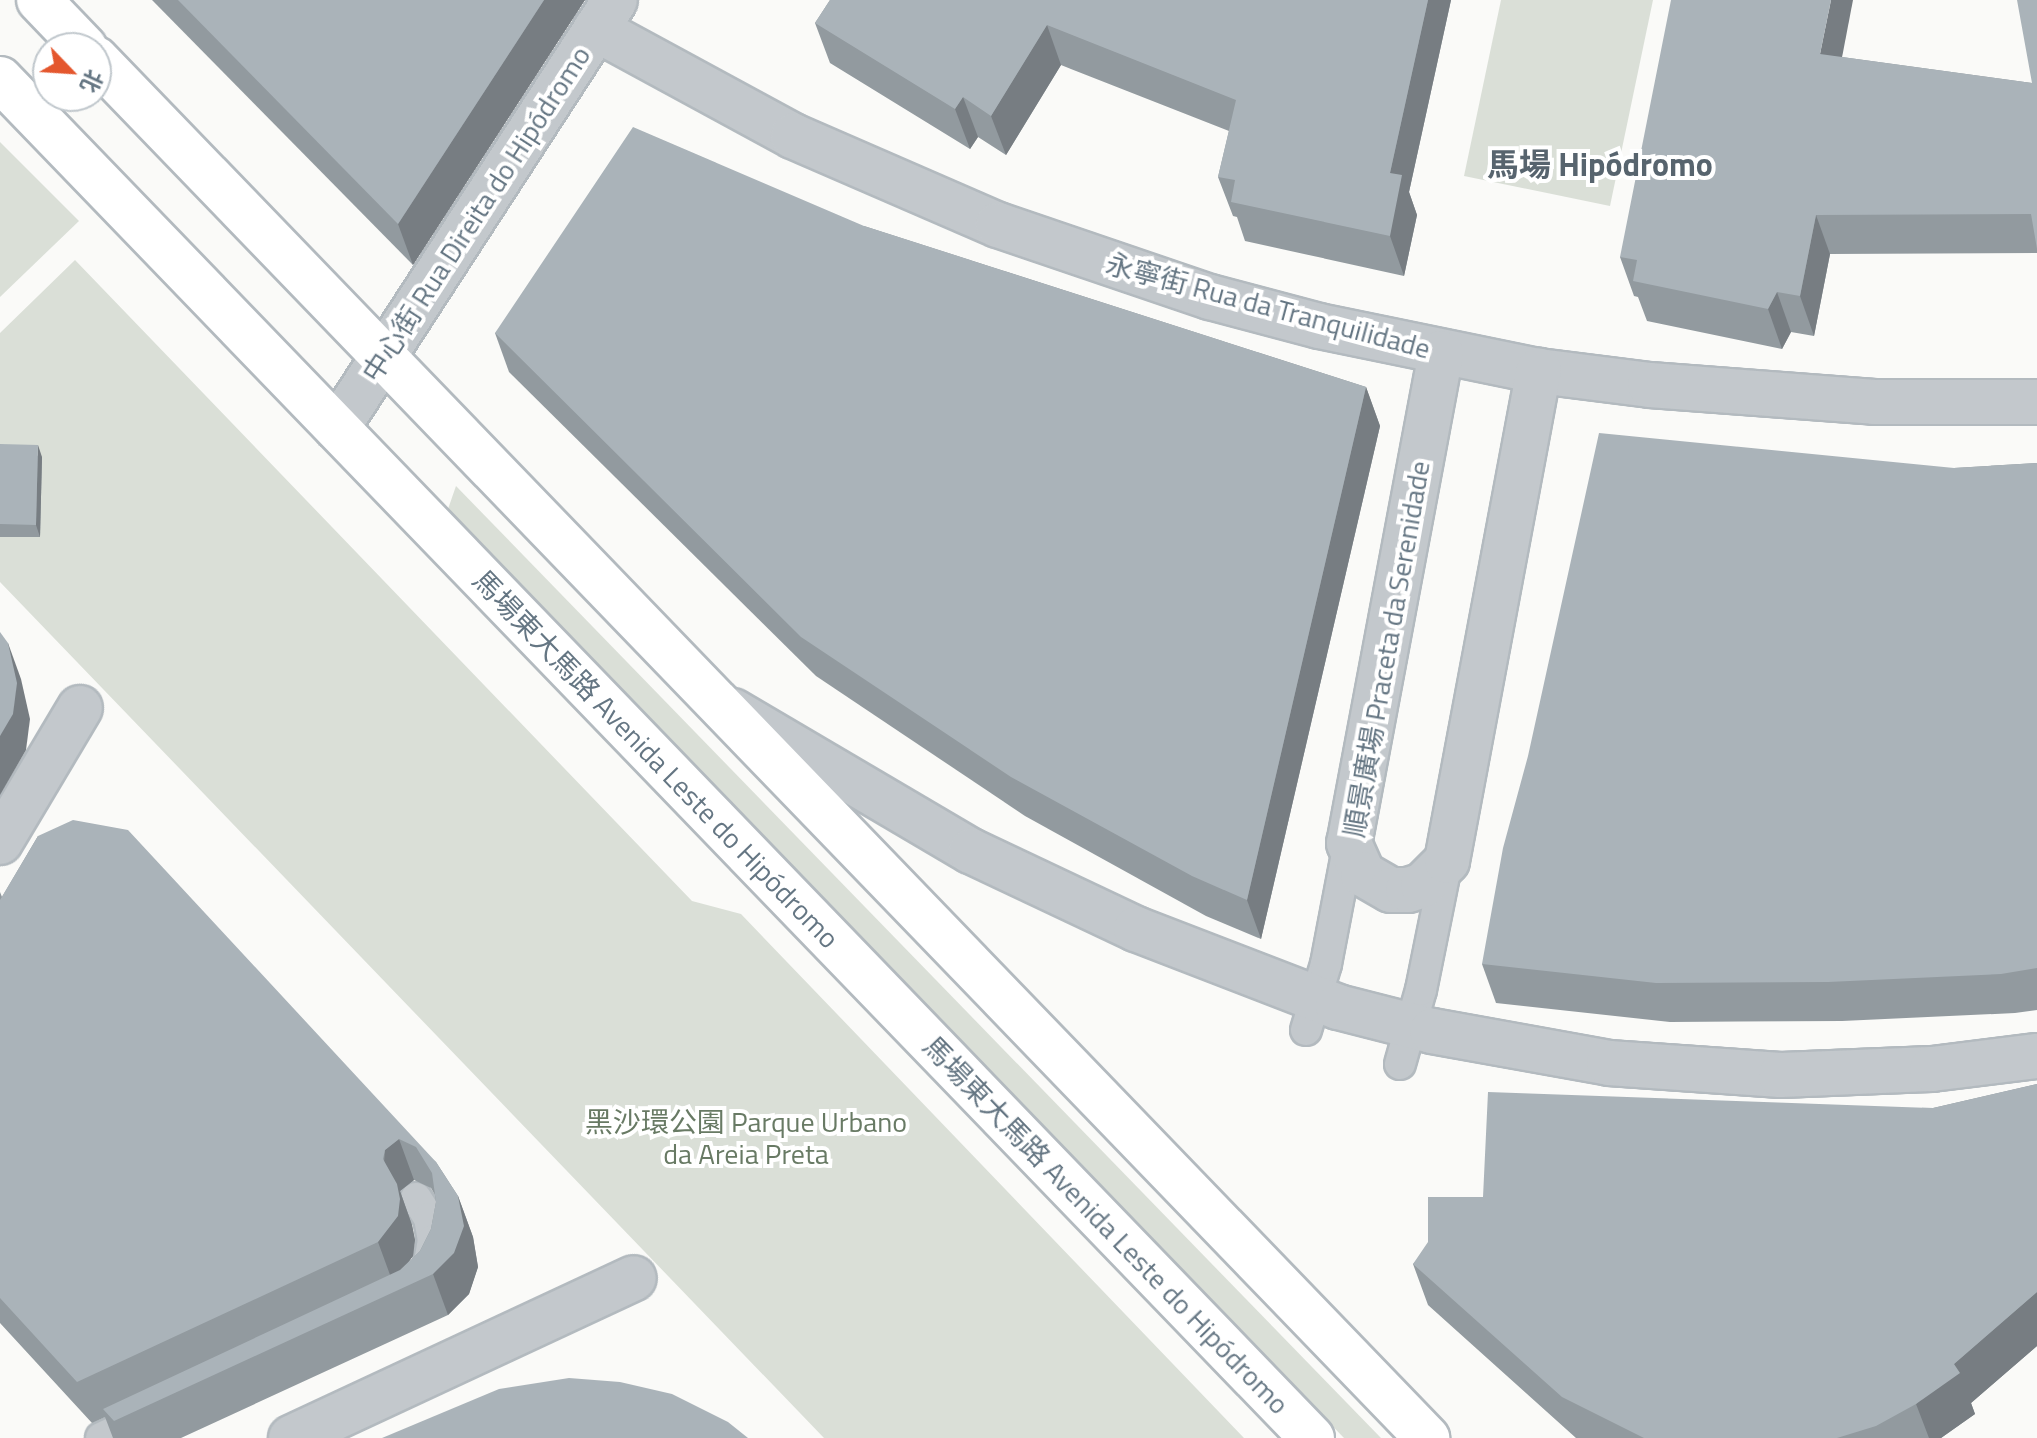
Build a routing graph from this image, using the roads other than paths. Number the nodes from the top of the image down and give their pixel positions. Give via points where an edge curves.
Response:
1 (39, 0) edge
2 (606, 15) edge
3 (70, 32) edge
4 (112, 76) edge
5 (0, 79) edge
6 (1441, 353) junction
7 (383, 357) junction
8 (1539, 371) junction
9 (2037, 402) edge
10 (337, 428) junction
11 (716, 701) junction
12 (80, 708) dead end
13 (0, 842) edge
14 (1349, 843) junction
15 (1447, 861) junction
16 (1311, 1014) junction
17 (1399, 1036) junction
18 (2037, 1056) edge
19 (416, 1198) edge
20 (634, 1278) dead end
21 (411, 1290) edge
22 (173, 1405) edge
23 (101, 1438) edge
24 (291, 1438) edge
25 (1312, 1438) edge
26 (1427, 1438) edge

1 - 3 main road
2 - 6 street, 永寧街 Rua da Tranquilidade via 793,136 998,225 1210,297
2 - 7 street, 中心街 Rua Direita do Hipódromo
4 - 7 main road
5 - 10 main road, 馬場東大馬路 Avenida Leste do Hipódromo
6 - 8 street, 永寧街 Rua da Tranquilidade
6 - 14 street, 順景廣場 Praceta da Serenidade
7 - 10 street, 中心街 Rua Direita do Hipódromo
7 - 11 main road
8 - 9 street, 永寧街 Rua da Tranquilidade via 1778,397
8 - 15 street
10 - 25 main road, 馬場東大馬路 Avenida Leste do Hipódromo
11 - 16 street via 971,851
11 - 26 main road
12 - 13 street
14 - 15 street, 順景廣場 Praceta da Serenidade via 1363,874 1391,890 1423,885
14 - 16 lane
15 - 17 lane
16 - 17 street
17 - 18 street via 1609,1063 1781,1075 1932,1069
19 - 21 lane via 429,1218 433,1240 430,1262
20 - 24 street
22 - 23 lane

